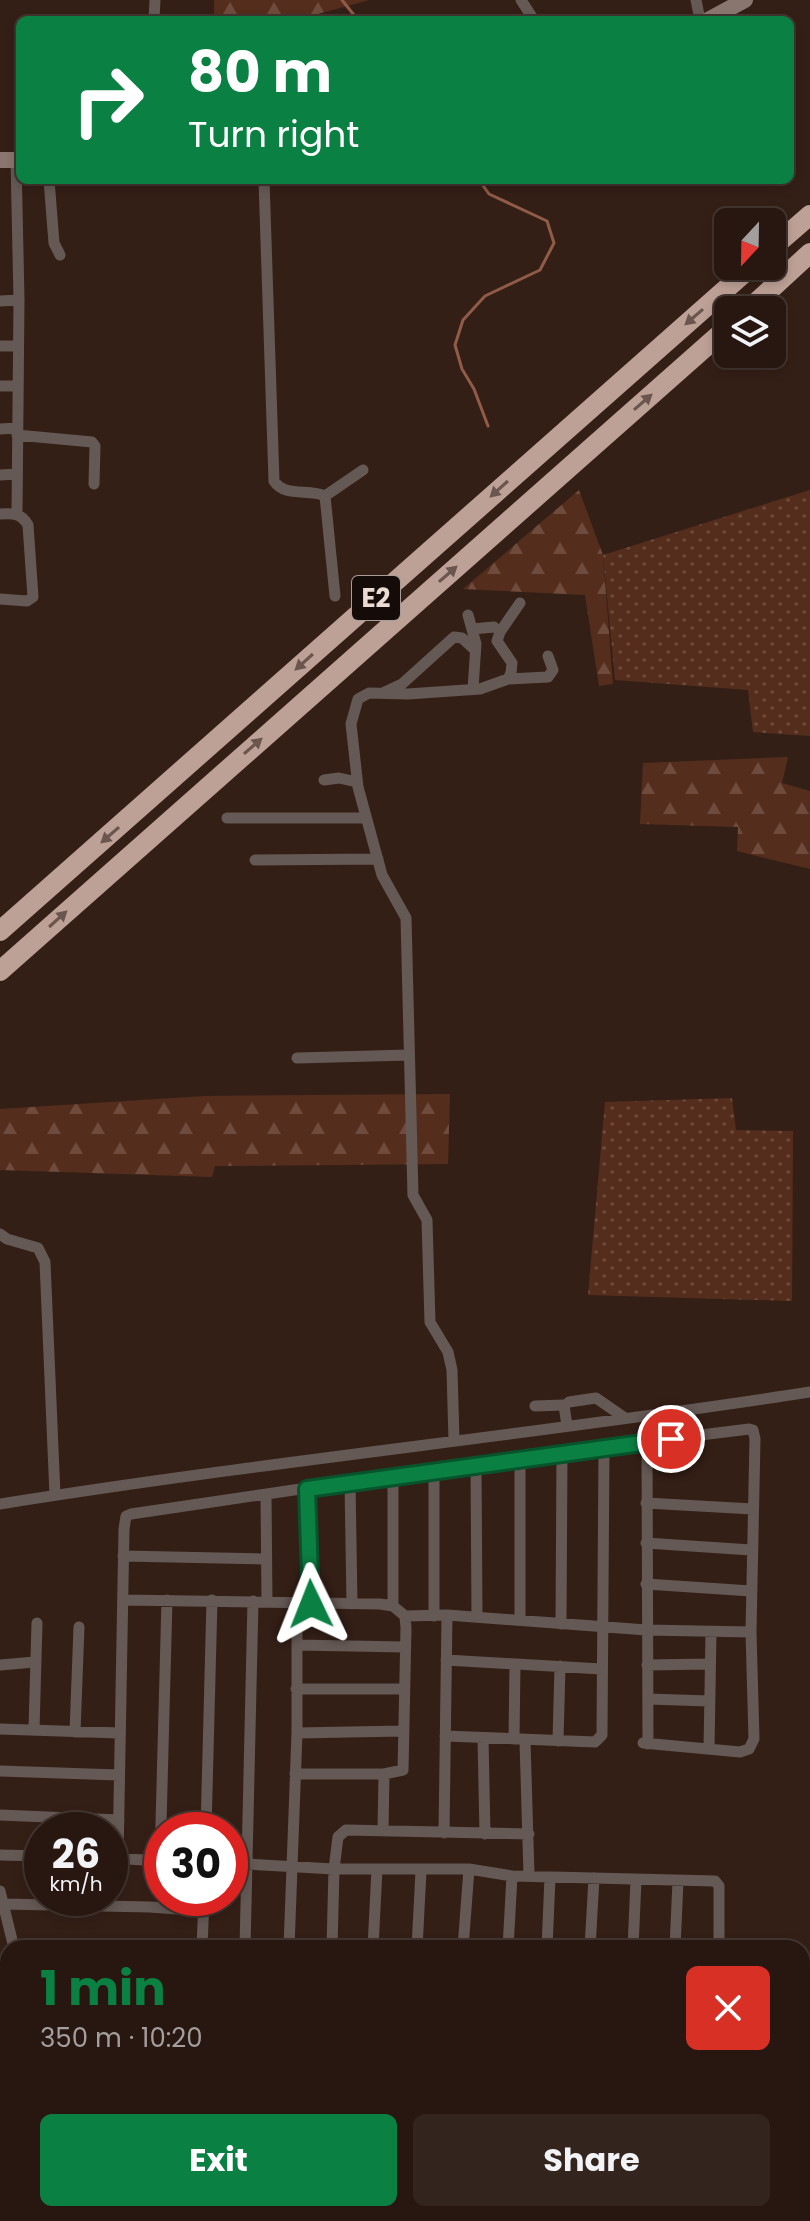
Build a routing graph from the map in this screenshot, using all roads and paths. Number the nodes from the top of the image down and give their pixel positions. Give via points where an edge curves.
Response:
1 (745, 0) edge
2 (715, 16) edge
3 (11, 160) edge
4 (49, 184) edge
5 (264, 184) edge
6 (810, 215) edge
7 (786, 236) edge
8 (810, 253) edge
9 (60, 255) dead end
10 (736, 280) edge
11 (763, 296) edge
12 (12, 303) edge
13 (714, 339) edge
14 (0, 346) edge
15 (18, 346) junction
16 (0, 386) edge
17 (17, 386) junction
18 (0, 429) edge
19 (17, 432) junction
20 (363, 470) dead end
21 (17, 474) junction
22 (0, 475) edge
23 (94, 484) dead end
24 (325, 496) junction
25 (17, 513) junction
26 (0, 514) edge
27 (335, 596) dead end
28 (0, 599) edge
29 (520, 603) dead end
30 (468, 615) dead end
31 (494, 627) dead end
32 (472, 629) junction
33 (475, 650) junction
34 (548, 656) dead end
35 (508, 679) junction
36 (473, 689) junction
37 (383, 693) junction
38 (324, 780) dead end
39 (357, 782) junction
40 (227, 818) dead end
41 (366, 818) junction
42 (378, 859) junction
43 (255, 860) dead end
44 (0, 931) edge
45 (0, 971) edge
46 (409, 1055) junction
47 (297, 1058) dead end
48 (0, 1234) edge
49 (810, 1392) edge
50 (569, 1402) dead end
51 (535, 1406) dead end
52 (625, 1418) junction
53 (567, 1426) junction
54 (454, 1440) junction
55 (647, 1442) junction
56 (604, 1447) junction
57 (562, 1452) junction
58 (520, 1458) junction
59 (476, 1463) junction
60 (434, 1471) junction
61 (393, 1476) junction
62 (350, 1482) junction
63 (307, 1489) junction
64 (55, 1495) junction
65 (266, 1495) junction
66 (646, 1503) junction
67 (0, 1504) edge
68 (753, 1509) junction
69 (646, 1543) junction
70 (751, 1550) junction
71 (123, 1556) junction
72 (265, 1559) junction
73 (646, 1584) junction
74 (751, 1591) junction
75 (123, 1600) junction
76 (167, 1600) junction
77 (212, 1600) junction
78 (253, 1601) junction
79 (267, 1602) junction
80 (297, 1603) junction
81 (311, 1604) junction
82 (352, 1604) junction
83 (393, 1606) junction
84 (447, 1615) junction
85 (405, 1616) junction
86 (434, 1616) junction
87 (477, 1617) junction
88 (520, 1620) junction
89 (37, 1623) dead end
90 (561, 1624) junction
91 (603, 1625) junction
92 (79, 1627) dead end
93 (646, 1630) junction
94 (711, 1632) junction
95 (751, 1632) junction
96 (297, 1645) junction
97 (404, 1647) junction
98 (446, 1660) junction
99 (35, 1662) junction
100 (515, 1664) junction
101 (710, 1664) junction
102 (0, 1665) edge
103 (647, 1665) junction
104 (560, 1666) junction
105 (601, 1669) junction
106 (296, 1689) junction
107 (404, 1689) junction
108 (648, 1699) junction
109 (709, 1701) junction
110 (0, 1729) edge
111 (34, 1729) junction
112 (403, 1731) junction
113 (75, 1732) junction
114 (119, 1733) junction
115 (297, 1733) junction
116 (445, 1736) junction
117 (483, 1738) junction
118 (520, 1740) junction
119 (558, 1741) junction
120 (709, 1749) junction
121 (0, 1771) edge
122 (295, 1774) junction
123 (384, 1774) junction
124 (119, 1775) junction
125 (119, 1812) edge
126 (162, 1812) edge
127 (206, 1812) edge
128 (0, 1815) edge
129 (24, 1816) edge
130 (248, 1819) edge
131 (383, 1831) junction
132 (444, 1833) junction
133 (485, 1834) junction
134 (529, 1834) junction
135 (0, 1855) edge
136 (24, 1856) edge
137 (248, 1863) edge
138 (290, 1866) junction
139 (334, 1869) junction
140 (377, 1869) junction
141 (469, 1869) junction
142 (421, 1871) junction
143 (529, 1875) junction
144 (512, 1876) junction
145 (550, 1877) junction
146 (594, 1878) junction
147 (636, 1880) junction
148 (678, 1881) junction
149 (0, 1891) edge
150 (3, 1904) junction
151 (144, 1907) edge
152 (204, 1916) edge
153 (246, 1916) edge
154 (12, 1940) edge
155 (202, 1940) edge
156 (245, 1940) edge
157 (289, 1940) edge
158 (332, 1940) edge
159 (373, 1940) edge
160 (417, 1940) edge
161 (464, 1940) edge
162 (508, 1940) edge
163 (547, 1940) edge
164 (590, 1940) edge
165 (633, 1940) edge
166 (675, 1940) edge
167 (719, 1940) edge

1 - 2 main road
3 - 12 street
4 - 9 street via 54,243
5 - 24 street via 274,481 286,491
6 - 7 highway
8 - 11 highway
10 -> 44 highway, E2
12 - 15 street
45 -> 13 highway, E2
14 - 15 street
15 - 17 street
16 - 17 street
17 - 19 street
18 - 19 street
19 - 21 street
19 - 23 street via 92,442
20 - 24 street
21 - 22 street
21 - 25 street
24 - 27 street
25 - 26 street
25 - 28 street via 28,525 33,597
29 - 35 street via 497,641 512,663
30 - 32 street
31 - 32 street
32 - 33 street
33 - 36 street
33 - 37 street via 454,637 402,684
34 - 35 street via 553,670 548,677
35 - 36 street
36 - 37 street
37 - 39 street via 369,693 355,705 351,724
38 - 39 street
39 - 41 street
40 - 41 street
41 - 42 street
42 - 43 street
42 - 46 street via 406,918
46 - 47 street
46 - 54 street via 413,1195 427,1220 430,1322 450,1361
48 - 64 street via 38,1248 45,1262
49 - 52 street
50 - 52 street via 596,1398
51 - 53 street via 564,1405
52 - 53 street
53 - 54 street
54 - 64 street
55 - 56 street
55 - 66 street
55 - 68 street via 753,1430
56 - 57 street
56 - 91 street
57 - 58 street
57 - 90 street
58 - 59 street
58 - 88 street
59 - 60 street
59 - 87 street
60 - 61 street
60 - 86 street
61 - 62 street
61 - 83 street
62 - 63 street
62 - 82 street
63 - 65 street
63 - 81 street
64 - 67 street
65 - 71 street via 131,1514 124,1521
65 - 72 street
66 - 68 street
66 - 69 street
68 - 70 street
69 - 70 street
69 - 73 street
70 - 74 street
71 - 72 street
71 - 75 street
72 - 79 street
73 - 74 street
73 - 93 street
74 - 95 street
75 - 76 street
75 - 114 street
76 - 77 street
76 - 126 street
77 - 78 street
77 - 127 street
78 - 79 street
78 - 130 street
79 - 80 street
80 - 81 street
80 - 96 street
81 - 82 street
82 - 83 street
83 - 85 street
84 - 86 street
84 - 87 street
84 - 98 street
85 - 86 street
85 - 97 street
87 - 88 street
88 - 90 street
89 - 99 street
90 - 91 street
91 - 93 street
91 - 105 street
92 - 113 street
93 - 94 street
93 - 103 street
94 - 95 street
94 - 101 street
95 - 120 street via 754,1739 740,1752
96 - 97 street
96 - 106 street
97 - 107 street
98 - 100 street
98 - 116 street
99 - 102 street
99 - 111 street
100 - 104 street
100 - 118 street
101 - 103 street
101 - 109 street
103 - 108 street
104 - 105 street
104 - 119 street
105 - 119 street via 602,1735 595,1742
106 - 107 street
106 - 115 street
107 - 112 street
108 - 109 street
108 - 120 street via 645,1743
109 - 120 street
110 - 111 street
111 - 113 street
112 - 115 street
112 - 123 street via 403,1770
113 - 114 street
114 - 124 street
115 - 122 street
116 - 117 street
116 - 132 street
117 - 118 street
117 - 133 street
118 - 119 street
118 - 134 street
121 - 124 street
122 - 123 street
122 - 138 street
123 - 131 street
124 - 125 street
128 - 129 street
131 - 132 street
131 - 139 street via 341,1833
132 - 133 street
133 - 134 street
134 - 143 street
135 - 136 street
137 - 138 street
138 - 139 street
138 - 157 street
139 - 140 street
139 - 158 street
140 - 142 street
140 - 159 street
141 - 142 street
141 - 144 street
141 - 161 street
142 - 160 street
143 - 144 street
143 - 145 street
144 - 162 street
145 - 146 street
145 - 163 street
146 - 147 street
146 - 164 street
147 - 148 street
147 - 165 street
148 - 166 street
148 - 167 street via 715,1881 719,1886
149 - 150 street
150 - 151 street
150 - 154 street
152 - 155 street
153 - 156 street

